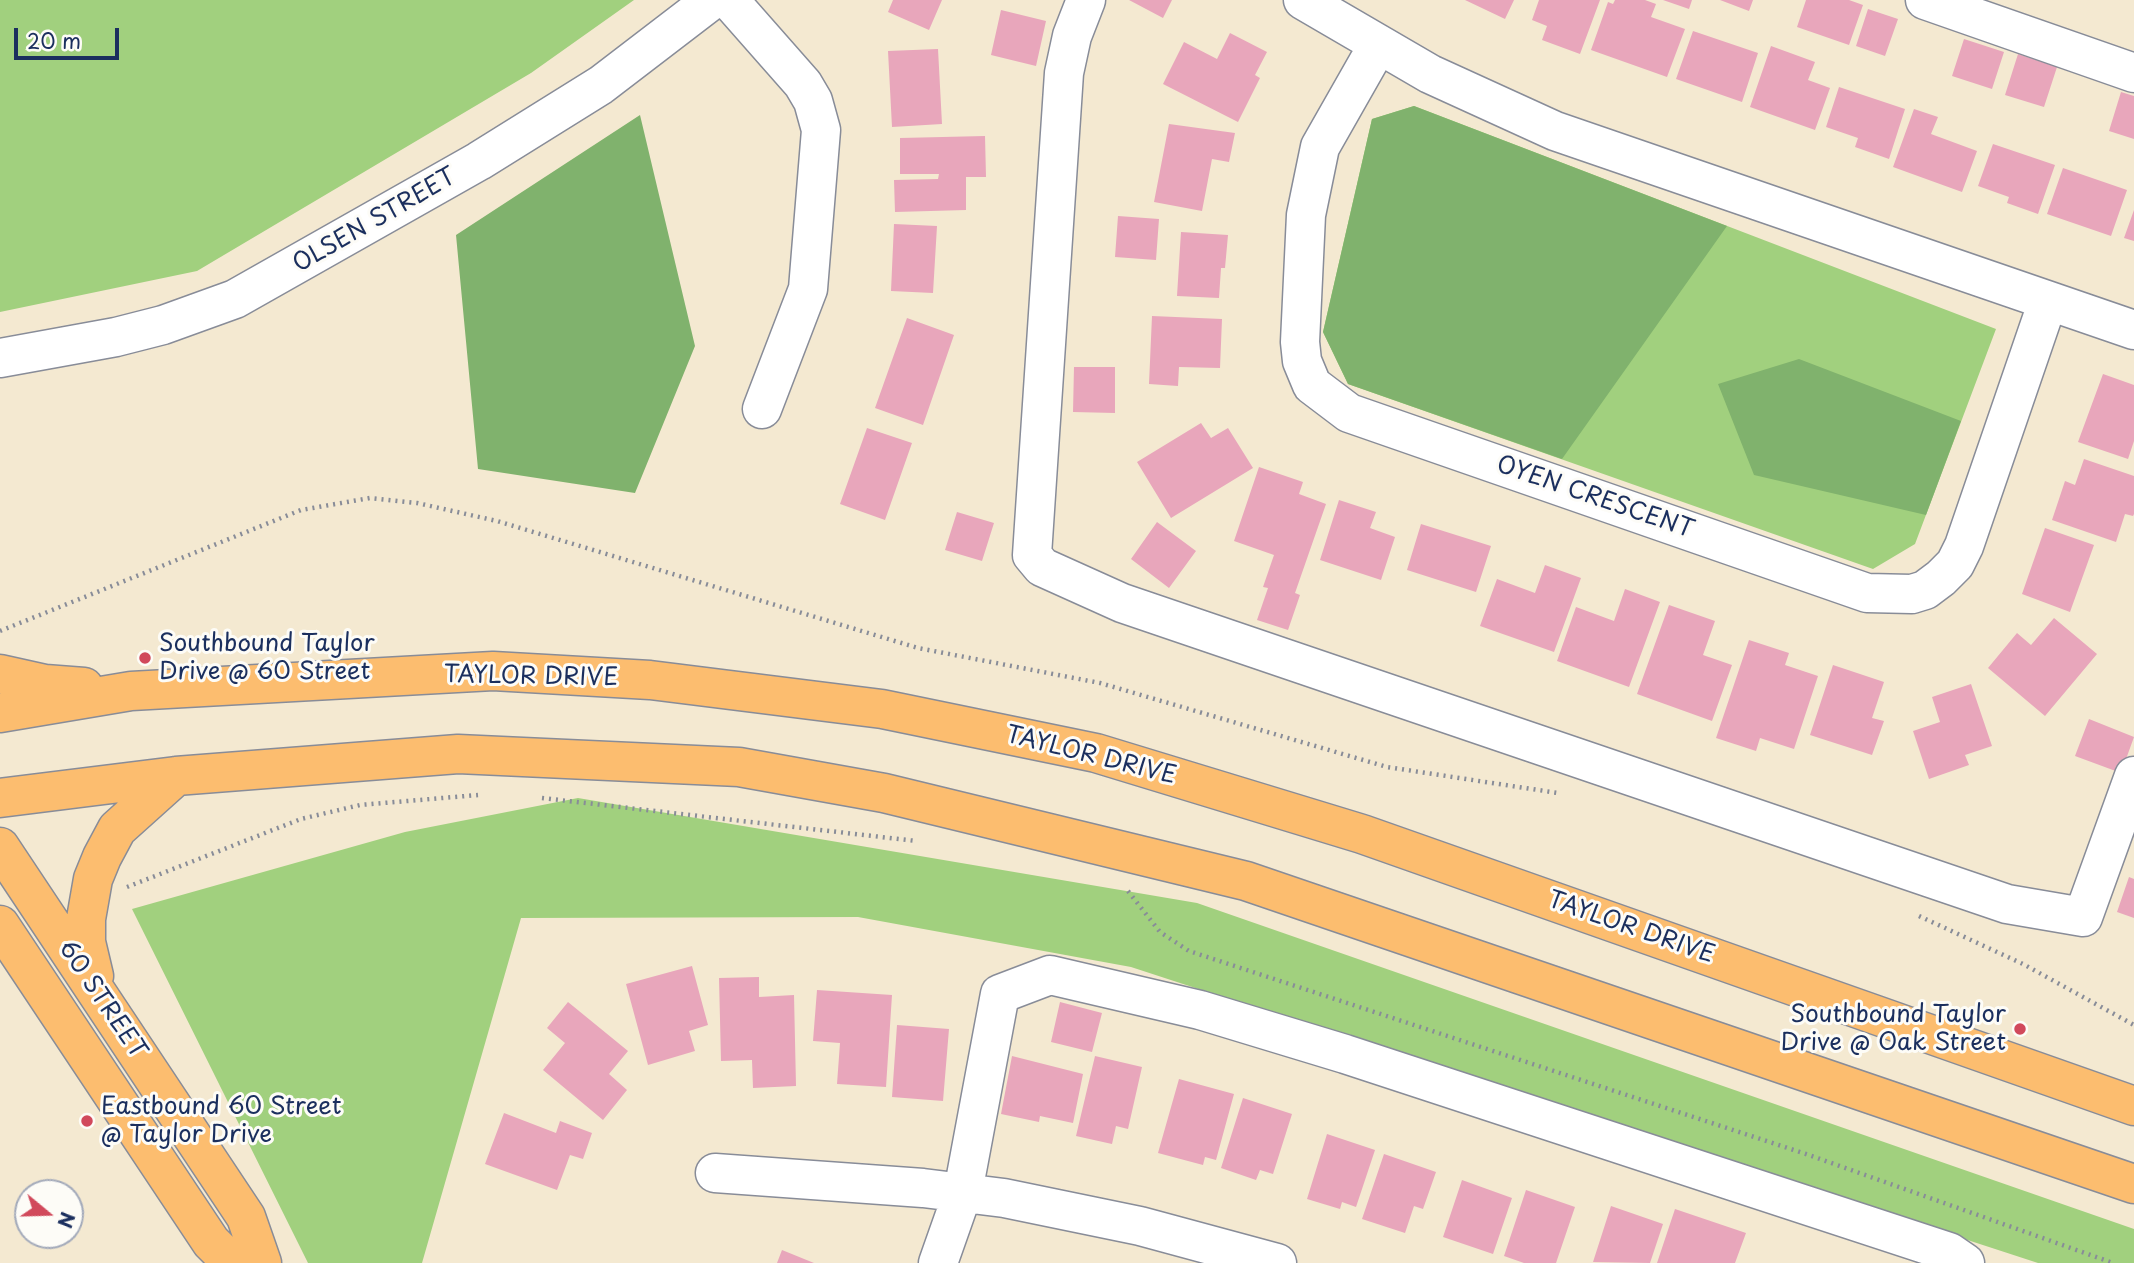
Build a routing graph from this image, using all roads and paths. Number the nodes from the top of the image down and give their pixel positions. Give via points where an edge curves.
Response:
1 (712, 0) edge
2 (729, 0) edge
3 (1087, 0) edge
4 (1303, 0) edge
5 (1926, 0) edge
6 (1378, 45) junction
7 (2134, 73) edge
8 (2048, 301) junction
9 (2134, 330) edge
10 (0, 358) edge
11 (762, 409) dead end
12 (0, 631) edge
13 (0, 674) edge
14 (131, 691) junction
15 (0, 713) edge
16 (176, 776) junction
17 (2134, 776) edge
18 (1563, 794) dead end
19 (0, 798) edge
20 (0, 847) edge
21 (1910, 912) dead end
22 (0, 925) edge
23 (0, 953) edge
24 (38, 984) junction
25 (97, 992) junction
26 (2134, 1025) edge
27 (2134, 1106) edge
28 (715, 1173) dead end
29 (2134, 1184) edge
30 (963, 1192) junction
31 (1193, 1252) edge
32 (232, 1263) edge
33 (262, 1263) edge
34 (938, 1263) edge
35 (1277, 1263) edge
36 (1965, 1263) edge

1 - 10 street, OLSEN STREET via 601,85 479,161 235,299 116,337
2 - 11 street via 803,84 821,130 808,289
3 - 17 street via 1064,73 1032,555 1042,567 1122,603 2007,905 2083,917
4 - 6 street
5 - 7 street
6 - 8 street via 1555,131
6 - 8 street, OYEN CRESCENT via 1320,147 1306,215 1302,361 1312,385 1349,414 1867,593 1912,594 1941,578 1964,546
8 - 9 street
12 - 18 path via 301,510 370,498 456,510 918,648 1100,683 1387,767
13 - 14 main road via 46,684
14 - 15 main road, TAYLOR DRIVE
14 - 27 main road, TAYLOR DRIVE via 493,671 637,679 882,709 1083,750 1362,834
16 - 19 main road
16 - 25 main road via 117,829 93,879 86,942
16 - 29 main road via 458,754 739,767 884,793 1246,881
20 - 25 main road, 60 STREET
21 - 26 path via 2023,964
22 - 24 main road, 60 STREET
23 - 24 main road
24 - 32 main road, 60 STREET via 211,1242
25 - 33 main road, 60 STREET via 246,1217
28 - 30 street
30 - 31 street via 1071,1211
30 - 34 street
30 - 36 street via 1000,994 1051,975 1199,1010 1345,1054 1949,1252
31 - 35 street

